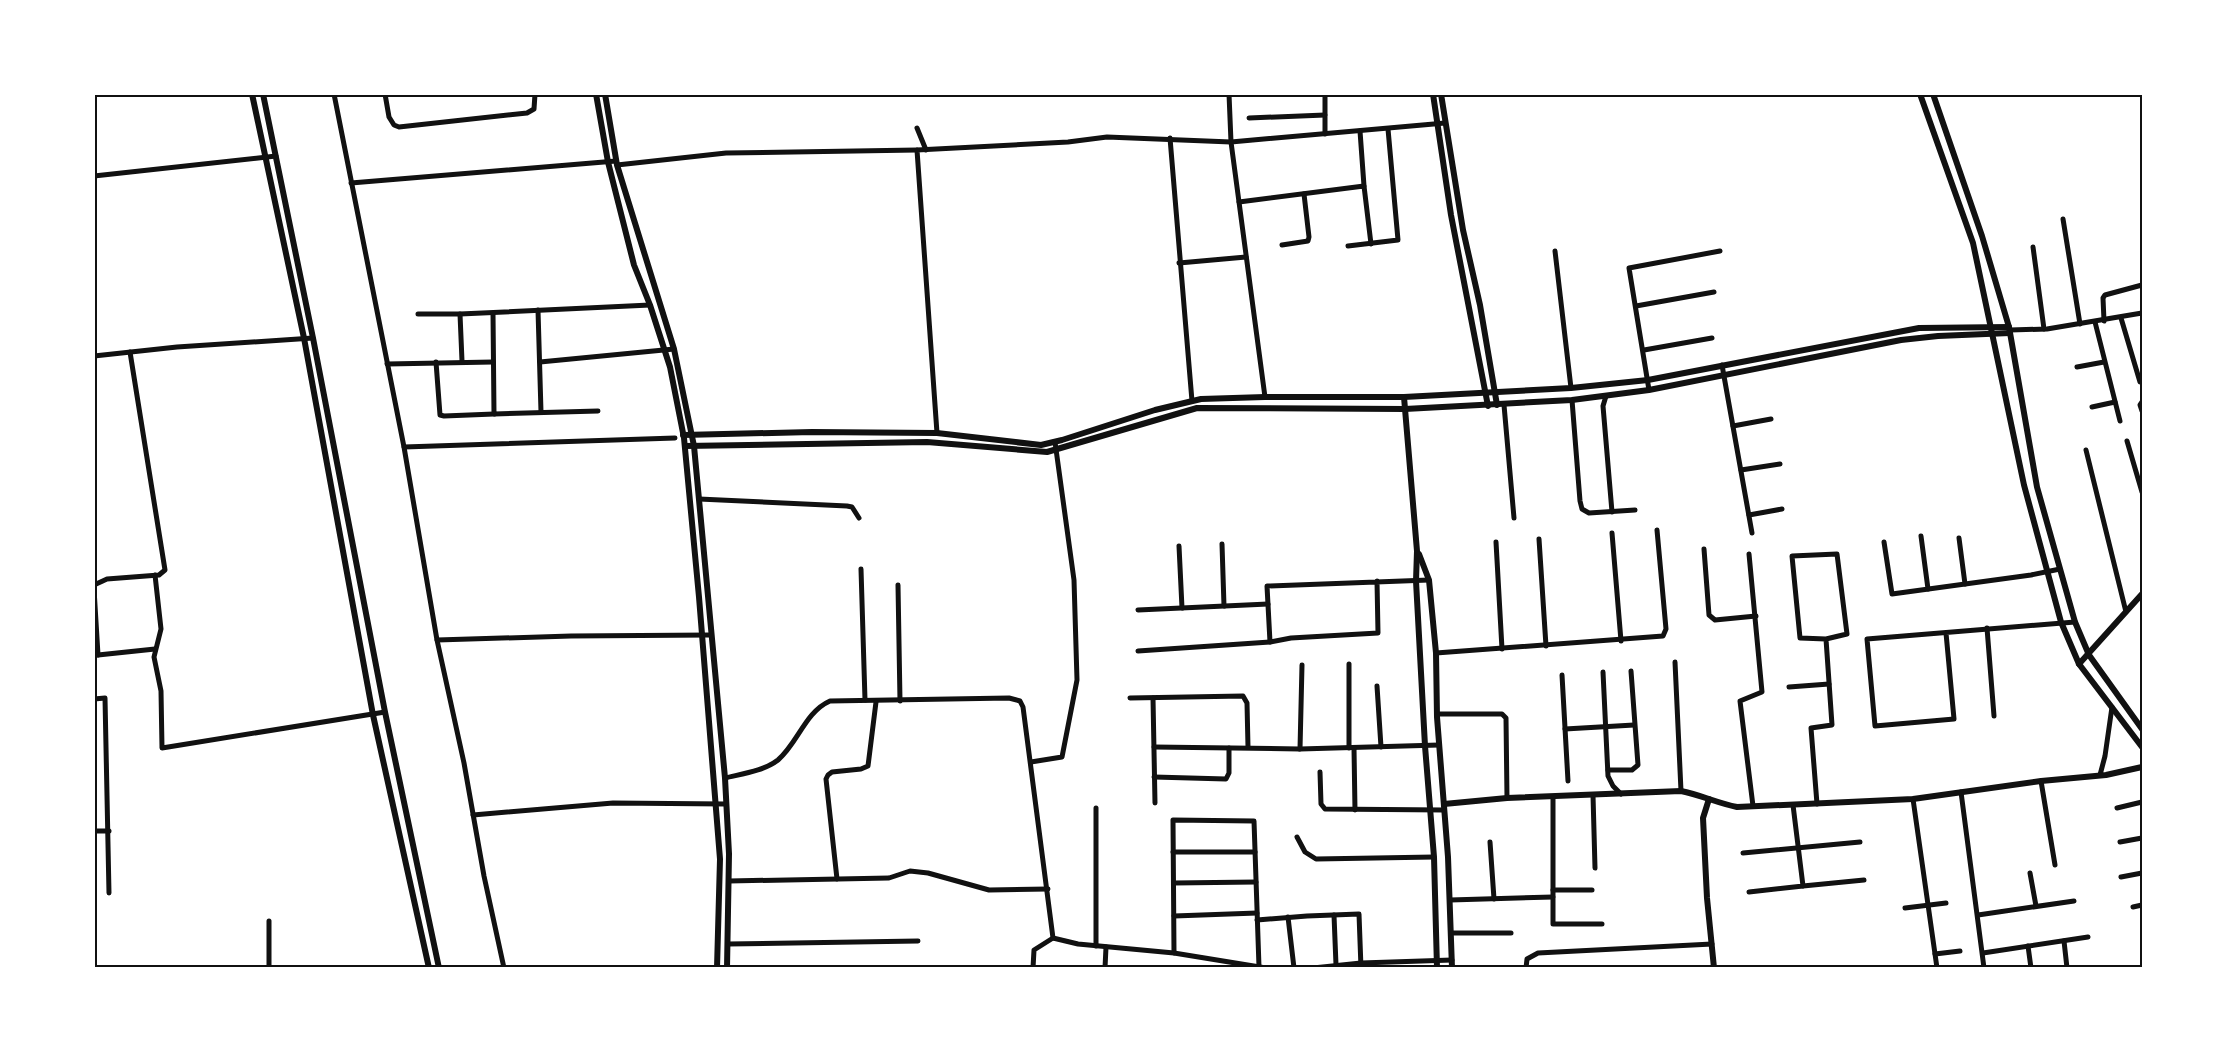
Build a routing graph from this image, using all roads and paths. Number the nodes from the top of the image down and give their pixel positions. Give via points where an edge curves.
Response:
1 (252, 94) edge
2 (263, 94) edge
3 (334, 94) edge
4 (385, 94) edge
5 (535, 94) edge
6 (596, 94) edge
7 (605, 94) edge
8 (1229, 94) edge
9 (1325, 94) edge
10 (1432, 94) edge
11 (1441, 94) edge
12 (1920, 94) edge
13 (1933, 94) edge
14 (1325, 115) junction
15 (1249, 118) dead end
16 (1445, 123) junction
17 (1437, 124) junction
18 (917, 128) dead end
19 (1388, 129) junction
20 (1360, 131) junction
21 (1325, 134) junction
22 (1170, 138) junction
23 (1231, 142) junction
24 (916, 150) junction
25 (926, 150) junction
26 (276, 156) junction
27 (266, 157) junction
28 (608, 162) junction
29 (616, 163) junction
30 (94, 176) edge
31 (351, 183) junction
32 (1365, 186) junction
33 (1304, 194) junction
34 (1239, 202) junction
35 (2063, 219) dead end
36 (1371, 244) junction
37 (1282, 245) dead end
38 (1348, 246) dead end
39 (2033, 247) dead end
40 (1555, 251) dead end
41 (1720, 251) dead end
42 (1246, 257) junction
43 (1179, 263) junction
44 (2142, 285) edge
45 (1714, 292) dead end
46 (650, 305) junction
47 (1636, 306) junction
48 (538, 310) junction
49 (493, 313) junction
50 (2142, 313) edge
51 (418, 314) dead end
52 (460, 314) junction
53 (2121, 318) junction
54 (2104, 321) junction
55 (2095, 322) junction
56 (2080, 324) junction
57 (1987, 327) junction
58 (2044, 329) junction
59 (2010, 330) junction
60 (1992, 334) junction
61 (313, 338) junction
62 (1712, 338) dead end
63 (304, 339) junction
64 (674, 349) junction
65 (665, 350) junction
66 (1644, 350) junction
67 (130, 352) junction
68 (94, 356) edge
69 (462, 361) junction
70 (436, 362) junction
71 (493, 362) junction
72 (540, 362) junction
73 (2104, 362) junction
74 (387, 364) junction
75 (1722, 365) junction
76 (2077, 367) dead end
77 (1724, 375) junction
78 (1648, 380) junction
79 (2142, 382) edge
80 (1571, 388) junction
81 (1649, 390) junction
82 (1496, 392) junction
83 (1486, 393) junction
84 (1606, 396) junction
85 (1264, 397) junction
86 (1404, 397) junction
87 (1572, 400) junction
88 (1192, 401) junction
89 (2115, 402) junction
90 (2142, 402) edge
91 (1501, 405) junction
92 (1488, 406) junction
93 (2092, 407) dead end
94 (1406, 409) junction
95 (598, 411) dead end
96 (2142, 411) edge
97 (541, 412) junction
98 (494, 414) junction
99 (1772, 419) dead end
100 (2120, 421) dead end
101 (1733, 426) junction
102 (937, 433) junction
103 (683, 435) junction
104 (692, 435) junction
105 (675, 438) junction
106 (2127, 441) dead end
107 (1054, 442) junction
108 (685, 446) junction
109 (694, 446) junction
110 (404, 447) junction
111 (2086, 450) dead end
112 (1056, 451) junction
113 (1780, 464) dead end
114 (1741, 470) junction
115 (2142, 492) edge
116 (699, 500) junction
117 (1782, 509) dead end
118 (1635, 510) dead end
119 (1612, 512) junction
120 (1749, 515) junction
121 (859, 518) dead end
122 (1514, 518) dead end
123 (1657, 530) dead end
124 (1752, 532) dead end
125 (1612, 533) dead end
126 (1921, 536) dead end
127 (1959, 538) dead end
128 (1539, 539) dead end
129 (1496, 542) dead end
130 (1884, 542) dead end
131 (1222, 544) dead end
132 (1179, 546) dead end
133 (1704, 549) dead end
134 (1417, 550) junction
135 (1749, 554) dead end
136 (861, 569) dead end
137 (2060, 569) junction
138 (2046, 573) junction
139 (155, 575) junction
140 (1429, 580) junction
141 (1377, 581) junction
142 (1416, 581) junction
143 (1965, 584) junction
144 (898, 585) dead end
145 (94, 587) edge
146 (1928, 589) junction
147 (2142, 594) edge
148 (1268, 604) junction
149 (1224, 606) junction
150 (1182, 608) junction
151 (1138, 610) dead end
152 (2126, 612) junction
153 (1756, 616) junction
154 (2075, 622) junction
155 (2057, 623) junction
156 (1987, 628) junction
157 (1946, 633) junction
158 (710, 635) junction
159 (701, 636) junction
160 (1827, 639) junction
161 (437, 640) junction
162 (1620, 641) junction
163 (1270, 642) junction
164 (1546, 646) junction
165 (155, 649) junction
166 (1502, 649) junction
167 (1138, 651) dead end
168 (1436, 653) junction
169 (96, 655) edge
170 (2089, 655) junction
171 (1675, 662) dead end
172 (1349, 664) dead end
173 (2079, 664) junction
174 (1302, 665) dead end
175 (1631, 671) dead end
176 (1603, 672) dead end
177 (1562, 675) dead end
178 (1829, 684) junction
179 (1377, 686) dead end
180 (1789, 687) dead end
181 (1130, 698) dead end
182 (1153, 698) junction
183 (94, 699) edge
184 (865, 700) junction
185 (900, 701) junction
186 (876, 702) junction
187 (2112, 707) junction
188 (385, 712) junction
189 (1437, 714) junction
190 (373, 715) junction
191 (1994, 716) dead end
192 (1634, 725) junction
193 (1606, 727) junction
194 (1565, 729) junction
195 (2142, 729) edge
196 (1439, 745) junction
197 (1425, 746) junction
198 (1154, 747) junction
199 (1248, 747) junction
200 (1381, 747) junction
201 (2142, 747) edge
202 (1229, 748) junction
203 (1351, 748) junction
204 (1300, 749) junction
205 (1031, 762) junction
206 (2142, 767) edge
207 (1608, 770) junction
208 (1320, 772) dead end
209 (2100, 775) junction
210 (1154, 777) junction
211 (724, 778) junction
212 (1568, 781) dead end
213 (2041, 781) junction
214 (1681, 791) junction
215 (1961, 792) junction
216 (1621, 794) junction
217 (1593, 795) junction
218 (1552, 797) junction
219 (1507, 798) junction
220 (1709, 799) junction
221 (1913, 799) junction
222 (2142, 802) edge
223 (1155, 803) dead end
224 (726, 804) junction
225 (1817, 804) junction
226 (715, 805) junction
227 (1793, 805) junction
228 (1753, 806) junction
229 (1444, 807) junction
230 (1096, 808) dead end
231 (2117, 808) dead end
232 (1355, 810) junction
233 (1430, 810) junction
234 (473, 815) junction
235 (94, 831) edge
236 (109, 831) junction
237 (1297, 837) dead end
238 (2142, 838) edge
239 (1490, 842) dead end
240 (1860, 842) dead end
241 (2120, 842) dead end
242 (1798, 847) junction
243 (1173, 852) junction
244 (1255, 852) junction
245 (1743, 853) dead end
246 (1434, 857) junction
247 (2055, 865) dead end
248 (1596, 868) dead end
249 (2030, 873) dead end
250 (2142, 873) edge
251 (2121, 878) dead end
252 (837, 879) junction
253 (1864, 880) dead end
254 (729, 881) junction
255 (1256, 882) junction
256 (1173, 883) junction
257 (1803, 886) junction
258 (1048, 889) junction
259 (1592, 890) dead end
260 (1749, 892) dead end
261 (109, 893) dead end
262 (1553, 893) junction
263 (1450, 900) junction
264 (1494, 900) junction
265 (2074, 901) dead end
266 (1946, 903) dead end
267 (1928, 905) junction
268 (2142, 905) edge
269 (2036, 906) junction
270 (2133, 907) dead end
271 (1905, 908) dead end
272 (1257, 913) junction
273 (1334, 915) junction
274 (1978, 915) junction
275 (1174, 916) junction
276 (1288, 917) junction
277 (1257, 920) junction
278 (268, 921) dead end
279 (1602, 924) dead end
280 (1450, 933) junction
281 (1511, 933) dead end
282 (1053, 938) junction
283 (2088, 938) dead end
284 (918, 941) dead end
285 (2064, 941) junction
286 (728, 944) junction
287 (1712, 944) junction
288 (1096, 946) junction
289 (2028, 946) junction
290 (1106, 947) junction
291 (1960, 951) dead end
292 (1174, 953) junction
293 (1983, 953) junction
294 (1935, 954) junction
295 (1452, 960) junction
296 (1436, 964) edge
297 (1336, 965) junction
298 (1361, 965) edge
299 (1259, 966) edge
300 (1315, 967) edge
301 (269, 968) edge
302 (429, 968) edge
303 (439, 968) edge
304 (504, 968) edge
305 (717, 968) edge
306 (726, 968) edge
307 (1033, 968) edge
308 (1106, 968) edge
309 (1266, 968) edge
310 (1294, 968) edge
311 (1452, 968) edge
312 (1526, 968) edge
313 (1714, 968) edge
314 (1937, 968) edge
315 (1984, 968) edge
316 (2031, 968) edge
317 (2067, 968) edge

1 - 27 street
2 - 26 street
3 - 31 street
4 - 5 street via 389,117 399,127 527,113 534,109
6 - 28 street
7 - 29 street
8 - 23 street
9 - 14 street
10 - 17 street
11 - 16 street
12 - 57 street via 1973,243
13 - 59 street
14 - 15 street
14 - 21 street
16 - 17 street
16 - 82 street
17 - 19 street
17 - 83 street
18 - 25 street
19 - 20 street
19 - 36 street via 1398,240
20 - 21 street
20 - 32 street
21 - 23 street
22 - 23 street
22 - 25 street via 1107,137
22 - 43 street
23 - 34 street
24 - 25 street
24 - 29 street via 726,153
24 - 102 street
26 - 27 street
26 - 61 street
27 - 30 street
27 - 63 street
28 - 29 street
28 - 31 street
28 - 46 street via 634,265
29 - 64 street
31 - 74 street
32 - 33 street
32 - 36 street
33 - 34 street
33 - 37 street via 1310,237 1308,241
34 - 42 street
35 - 56 street
36 - 38 street
39 - 58 street
40 - 80 street
41 - 47 street via 1629,268
42 - 43 street
42 - 85 street
43 - 88 street
44 - 54 street via 2105,295
45 - 47 street
46 - 48 street
46 - 65 street
47 - 66 street
48 - 49 street
48 - 72 street
49 - 52 street
49 - 71 street
50 - 53 street
51 - 52 street
52 - 69 street
53 - 54 street
53 - 79 street
54 - 55 street
55 - 56 street
55 - 73 street
56 - 58 street
57 - 59 street
57 - 60 street
57 - 75 street via 1906,329
58 - 59 street
59 - 60 street
59 - 137 street via 2037,487
60 - 77 street via 1925,336
60 - 138 street
61 - 63 street
61 - 188 street
62 - 66 street
63 - 67 street
63 - 190 street
64 - 65 street
64 - 104 street
65 - 72 street
65 - 103 street
66 - 78 street
67 - 68 street
67 - 139 street via 164,564 163,573
69 - 70 street
69 - 71 street
70 - 74 street
70 - 98 street via 440,415
71 - 98 street
72 - 97 street
73 - 76 street
73 - 89 street
74 - 110 street
75 - 77 street
75 - 78 street
77 - 81 street
77 - 101 street
78 - 80 street
78 - 81 street
80 - 82 street
81 - 84 street
82 - 83 street
82 - 91 street
83 - 86 street
83 - 92 street
84 - 87 street
84 - 119 street via 1603,406
85 - 86 street
85 - 88 street
86 - 94 street
87 - 91 street
87 - 119 street via 1582,509 1589,513
88 - 107 street
89 - 93 street
89 - 100 street
90 - 96 street
91 - 92 street
91 - 122 street
92 - 94 street
94 - 112 street via 1197,408
94 - 134 street
95 - 97 street
97 - 98 street
99 - 101 street
101 - 114 street
102 - 104 street
102 - 107 street via 1033,445
103 - 104 street
103 - 105 street
103 - 108 street
104 - 109 street
105 - 108 street
105 - 110 street
106 - 115 street
107 - 112 street
108 - 109 street
108 - 159 street
109 - 112 street via 927,442
109 - 116 street
110 - 161 street
111 - 152 street
112 - 205 street via 1074,580 1077,680 1062,757
113 - 114 street
114 - 120 street
116 - 121 street via 847,506
116 - 158 street
117 - 120 street
118 - 119 street
120 - 124 street
123 - 162 street via 1665,633 1659,638
125 - 162 street
126 - 146 street
127 - 143 street
128 - 164 street
129 - 166 street
130 - 146 street via 1892,594
131 - 149 street
132 - 150 street
133 - 153 street via 1709,615 1715,620
134 - 140 street
134 - 142 street
135 - 153 street
136 - 184 street
137 - 138 street
137 - 154 street
138 - 143 street
138 - 155 street
139 - 145 street via 107,579
139 - 165 street via 160,629
140 - 142 street
140 - 168 street
141 - 142 street
141 - 148 street via 1267,586
141 - 163 street via 1378,633
142 - 197 street
143 - 146 street
144 - 185 street
145 - 169 street
147 - 152 street
148 - 149 street
148 - 163 street
149 - 150 street
150 - 151 street
152 - 170 street
153 - 228 street via 1762,692 1740,700
154 - 155 street
154 - 170 street
155 - 156 street
155 - 173 street
156 - 157 street
156 - 191 street
157 - 157 street via 1867,639 1875,726 1954,719
158 - 159 street
158 - 211 street
159 - 161 street
159 - 226 street
160 - 160 street via 1847,634 1837,554 1792,556 1800,638
160 - 178 street
161 - 234 street
162 - 164 street
163 - 167 street
164 - 166 street
165 - 169 street
165 - 190 street via 161,691 162,748
166 - 168 street
168 - 189 street
170 - 173 street
170 - 195 street
171 - 214 street
172 - 203 street
173 - 187 street
174 - 204 street
175 - 192 street
176 - 193 street
177 - 194 street
178 - 180 street
178 - 225 street via 1832,725 1811,728
179 - 200 street
181 - 182 street
182 - 198 street
182 - 199 street via 1243,696 1247,703
183 - 236 street via 105,698
184 - 186 street
184 - 211 street via 823,704 777,761
185 - 186 street
185 - 205 street via 1020,701
186 - 252 street via 868,766 832,772 826,779
187 - 201 street
187 - 209 street
188 - 190 street
188 - 303 street
189 - 196 street
189 - 219 street via 1502,714 1506,718
190 - 302 street
192 - 193 street
192 - 207 street via 1638,765 1632,770
193 - 194 street
193 - 207 street
194 - 212 street
196 - 197 street
196 - 229 street
197 - 200 street
197 - 233 street
198 - 202 street
198 - 210 street
199 - 202 street
199 - 204 street
200 - 203 street
202 - 210 street via 1226,778
203 - 204 street
203 - 232 street
205 - 258 street
206 - 209 street
207 - 216 street via 1609,782
208 - 232 street via 1322,807
209 - 213 street
210 - 223 street
211 - 224 street
213 - 215 street
213 - 247 street
214 - 216 street
214 - 220 street
215 - 221 street
215 - 274 street
216 - 217 street
217 - 218 street
217 - 248 street
218 - 219 street
218 - 262 street
219 - 229 street
220 - 228 street via 1737,807
220 - 287 street via 1703,818
221 - 225 street
221 - 267 street
222 - 231 street
224 - 226 street
224 - 254 street
225 - 227 street
226 - 234 street via 606,804
226 - 305 street via 720,871
227 - 228 street
227 - 242 street
229 - 233 street
229 - 263 street
230 - 288 street
232 - 233 street
233 - 246 street
234 - 304 street
235 - 236 street
236 - 261 street
237 - 246 street via 1305,852 1316,860
238 - 241 street
239 - 264 street
240 - 242 street
242 - 245 street
242 - 257 street
243 - 244 street
243 - 244 street via 1173,819 1254,820
243 - 256 street
244 - 255 street
246 - 296 street
249 - 269 street
250 - 251 street
252 - 254 street
252 - 258 street via 889,878 910,872 928,873 989,890
253 - 257 street
254 - 286 street
255 - 256 street
255 - 272 street
256 - 275 street
257 - 260 street
258 - 282 street
259 - 262 street
262 - 264 street
262 - 279 street via 1553,924
263 - 264 street
263 - 280 street
265 - 269 street
266 - 267 street
267 - 271 street
267 - 294 street
268 - 270 street
269 - 274 street
272 - 275 street
272 - 277 street
273 - 276 street
273 - 297 street
273 - 298 street via 1359,914
274 - 293 street
275 - 292 street
276 - 277 street
276 - 310 street
277 - 299 street
278 - 301 street
280 - 281 street
280 - 295 street
282 - 288 street
282 - 307 street via 1034,950
283 - 285 street
284 - 286 street
285 - 289 street
285 - 317 street
286 - 306 street
287 - 312 street via 1539,953 1527,959
287 - 313 street
288 - 290 street
289 - 293 street
289 - 316 street
290 - 292 street
290 - 308 street
291 - 294 street
292 - 299 street
293 - 315 street
294 - 314 street
295 - 296 street
295 - 311 street
296 - 298 street
297 - 298 street
297 - 300 street
299 - 309 street

